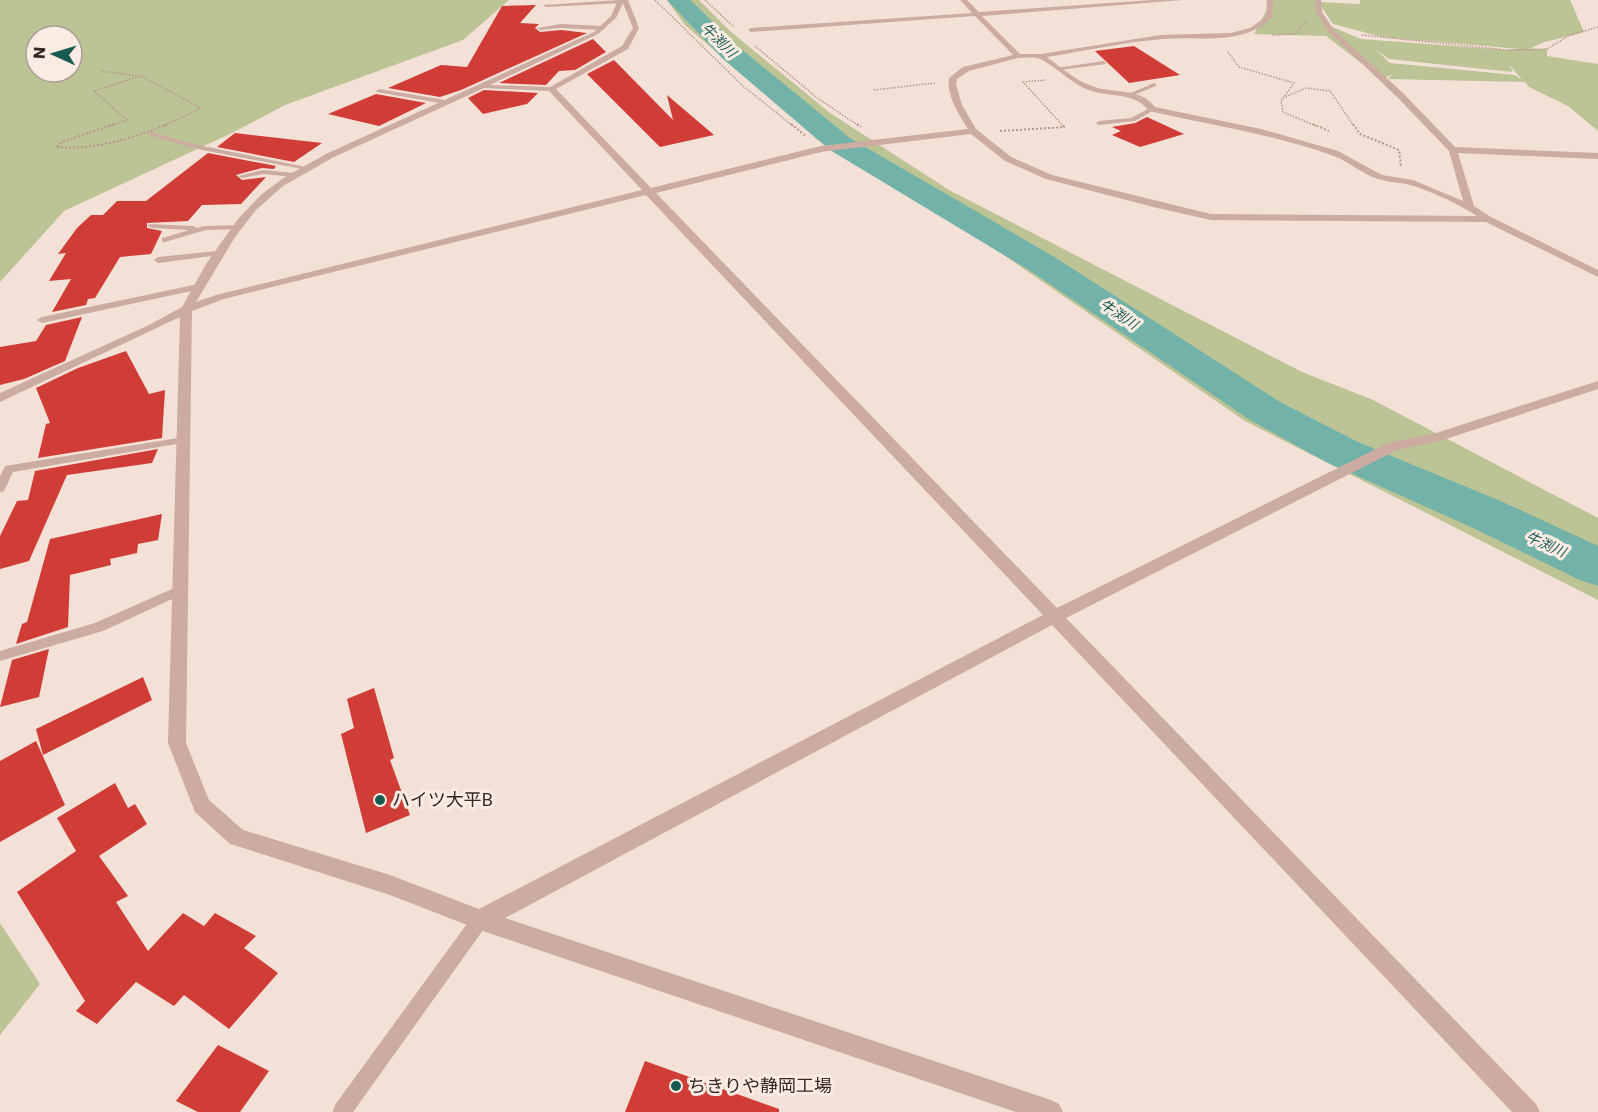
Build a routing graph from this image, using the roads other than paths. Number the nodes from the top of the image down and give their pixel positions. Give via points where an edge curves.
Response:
1 (963, 0) edge
2 (1180, 0) edge
3 (1270, 0) edge
4 (1318, 0) edge
5 (622, 1) edge
6 (546, 5) dead end
7 (977, 14) junction
8 (540, 28) dead end
9 (602, 28) junction
10 (751, 30) dead end
11 (1018, 56) junction
12 (1041, 56) junction
13 (1104, 63) dead end
14 (1059, 68) junction
15 (1154, 85) dead end
16 (478, 88) junction
17 (551, 89) junction
18 (379, 91) dead end
19 (1129, 95) junction
20 (445, 102) junction
21 (1152, 109) junction
22 (1099, 123) dead end
23 (973, 131) junction
24 (149, 133) road end
25 (1453, 150) junction
26 (1598, 156) edge
27 (308, 168) junction
28 (294, 175) junction
29 (242, 176) dead end
30 (650, 192) junction
31 (1470, 207) junction
32 (1488, 219) junction
33 (152, 226) dead end
34 (239, 227) junction
35 (205, 228) junction
36 (165, 240) dead end
37 (217, 253) junction
38 (158, 260) dead end
39 (1598, 274) edge
40 (198, 287) junction
41 (186, 309) junction
42 (42, 320) dead end
43 (1598, 385) edge
44 (0, 398) edge
45 (184, 440) junction
46 (4, 470) edge
47 (0, 488) edge
48 (181, 590) junction
49 (1055, 616) junction
50 (0, 656) edge
51 (480, 920) junction
52 (342, 1112) edge
53 (1051, 1112) edge
54 (1528, 1112) edge

1 - 7 street
2 - 7 street
3 - 12 street via 1269,18 1242,33 1147,38
4 - 25 street via 1319,12 1331,31
5 - 6 lane
5 - 9 street via 614,17
5 - 17 street via 636,28 625,47
7 - 10 street
7 - 11 street
8 - 9 lane
9 - 16 street
11 - 12 street
11 - 23 street via 974,65 954,78 951,84 958,105
12 - 14 street
13 - 14 lane
14 - 19 street via 1093,89
15 - 19 lane
16 - 17 street
16 - 20 street
17 - 30 street
18 - 20 lane
19 - 21 street via 1149,103
20 - 27 street
21 - 22 lane via 1133,120
21 - 31 street via 1295,140 1351,160 1380,177 1410,182
23 - 30 street via 825,149
23 - 32 street via 1008,159 1049,177 1211,217
24 - 27 lane via 192,146
25 - 26 street
25 - 31 street
27 - 28 street
28 - 29 lane via 263,172
28 - 34 street via 264,196
30 - 41 street via 220,297
30 - 49 street
31 - 32 street
32 - 39 street
33 - 35 lane
34 - 35 lane
34 - 37 street
35 - 36 lane
37 - 38 lane
37 - 40 street
40 - 41 street
40 - 42 lane
41 - 44 street
41 - 45 street
43 - 49 street via 1438,437 1393,446
45 - 46 lane
45 - 48 street
46 - 47 lane
48 - 50 lane via 98,627
48 - 51 street via 177,742 202,806 237,837 390,885
49 - 51 street
49 - 54 street
51 - 52 lane
51 - 53 street

